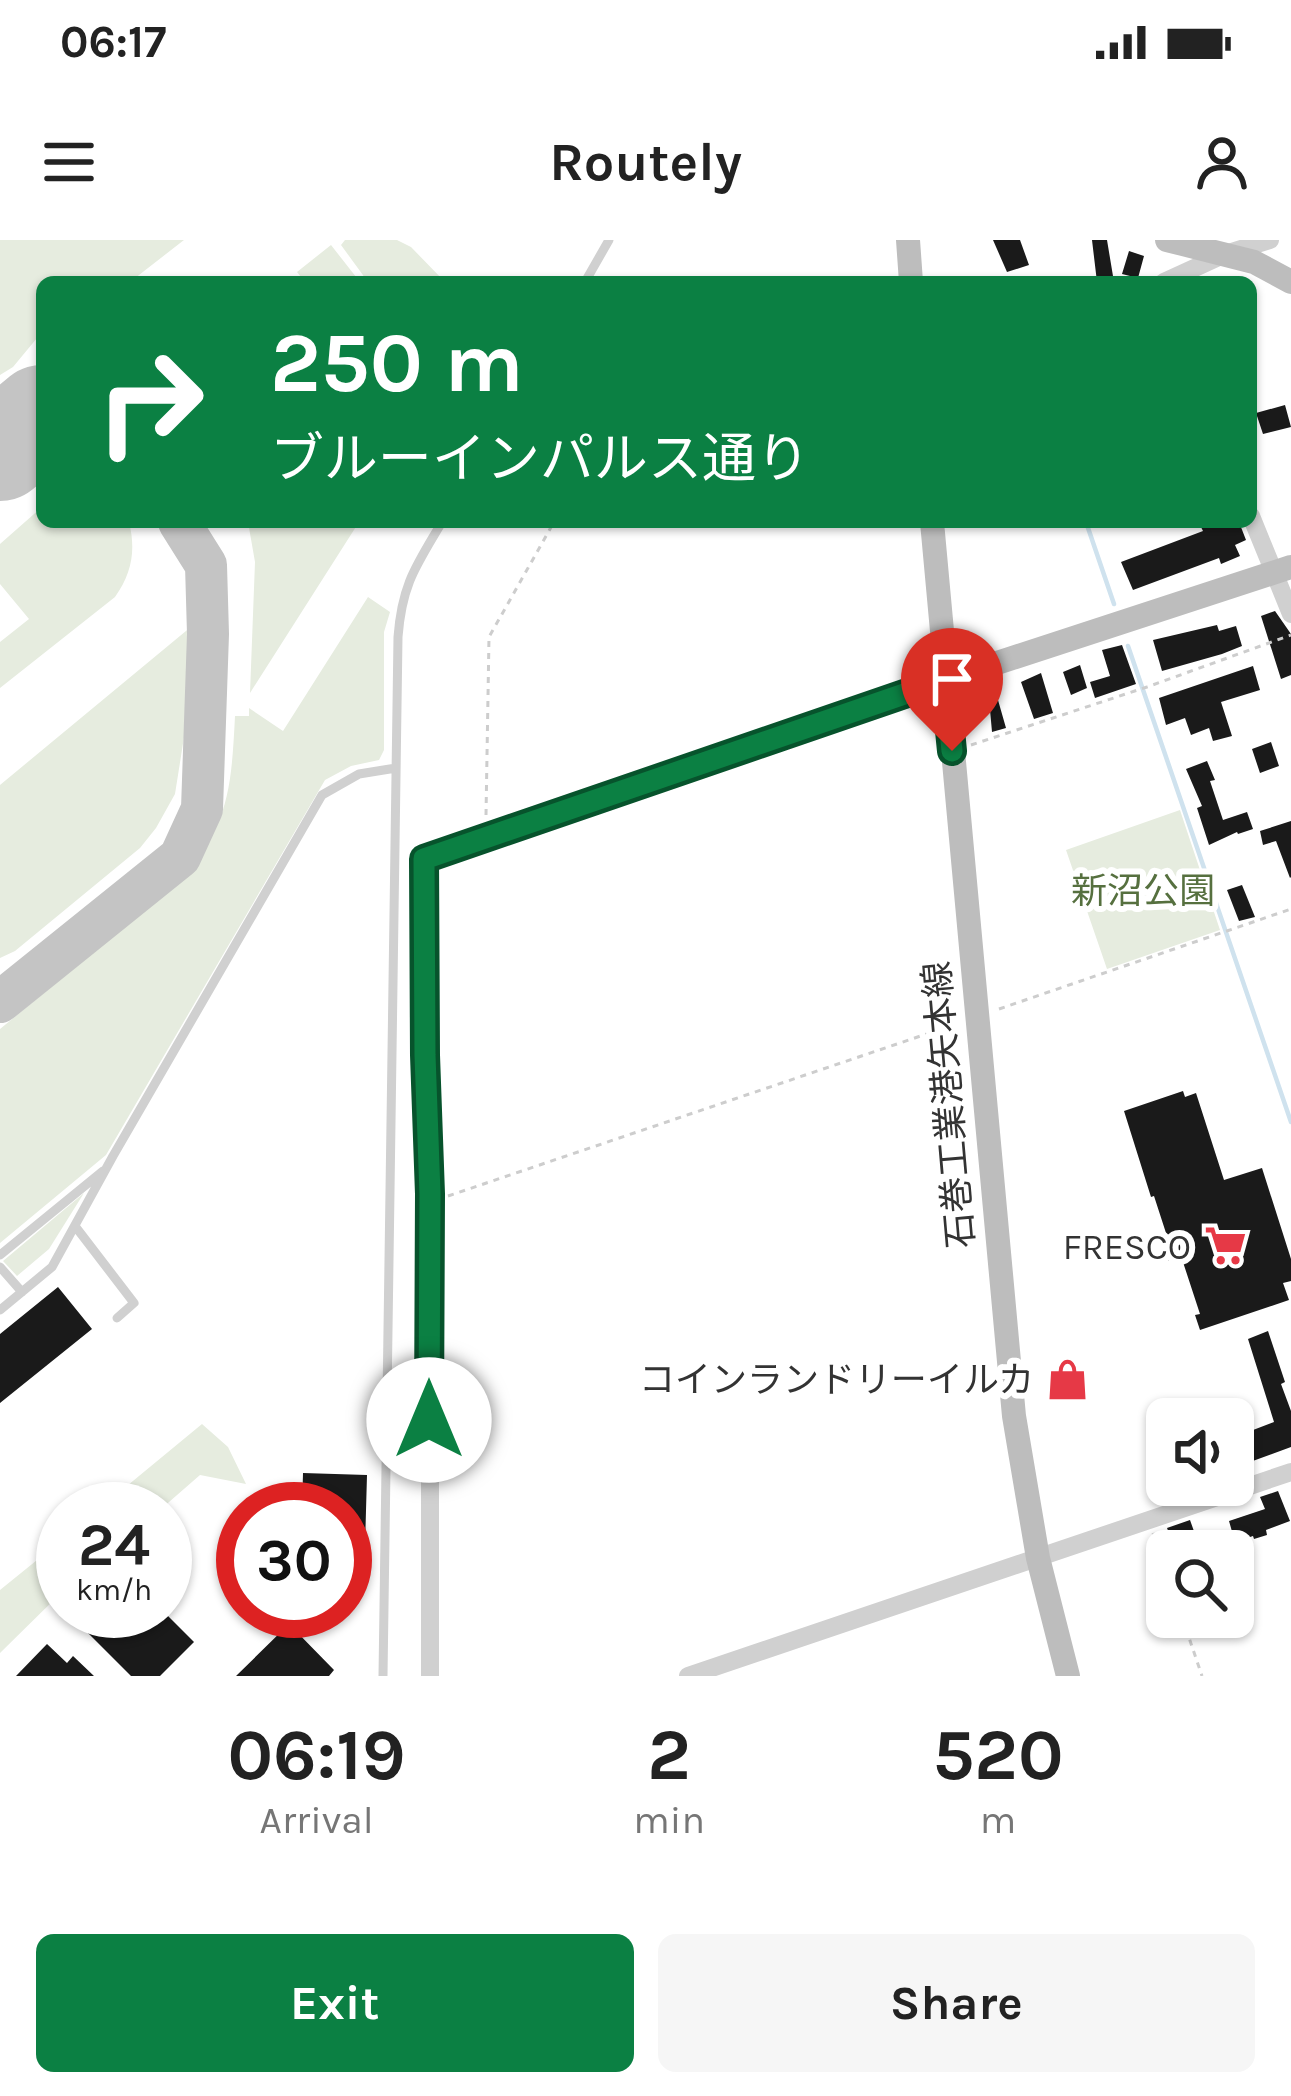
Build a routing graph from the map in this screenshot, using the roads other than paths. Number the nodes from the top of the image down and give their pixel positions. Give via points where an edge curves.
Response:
1 (609, 240) edge
2 (908, 240) edge
3 (1167, 240) edge
4 (1270, 240) edge
5 (1225, 254) junction
6 (588, 276) edge
7 (911, 276) edge
8 (1177, 276) edge
9 (1291, 282) edge
10 (1257, 526) edge
11 (439, 528) edge
12 (932, 528) edge
13 (1282, 569) edge
14 (1291, 614) edge
15 (945, 680) junction
16 (396, 768) junction
17 (424, 859) joint
18 (107, 1168) junction
19 (75, 1226) junction
20 (0, 1255) edge
21 (0, 1267) edge
22 (22, 1292) junction
23 (0, 1310) edge
24 (117, 1318) dead end
25 (1291, 1472) edge
26 (1038, 1558) junction
27 (383, 1676) edge
28 (430, 1676) edge
29 (688, 1676) edge
30 (1068, 1676) edge

1 - 6 lane
2 - 7 main road
3 - 5 main road
4 - 5 street
5 - 8 street
5 - 9 main road
10 - 13 street
11 - 16 lane via 400,605
12 - 15 main road, 石巻工業港矢本線
13 - 14 street
13 - 15 main road
15 - 17 main road
15 - 26 main road, 石巻工業港矢本線 via 1014,1416
16 - 18 lane via 359,774 322,795
16 - 27 lane
17 - 28 street
18 - 19 lane
18 - 20 lane
19 - 22 lane via 52,1267
19 - 24 lane via 134,1304
21 - 22 lane
22 - 23 lane
25 - 26 street
26 - 29 street
26 - 30 main road, 石巻工業港矢本線

